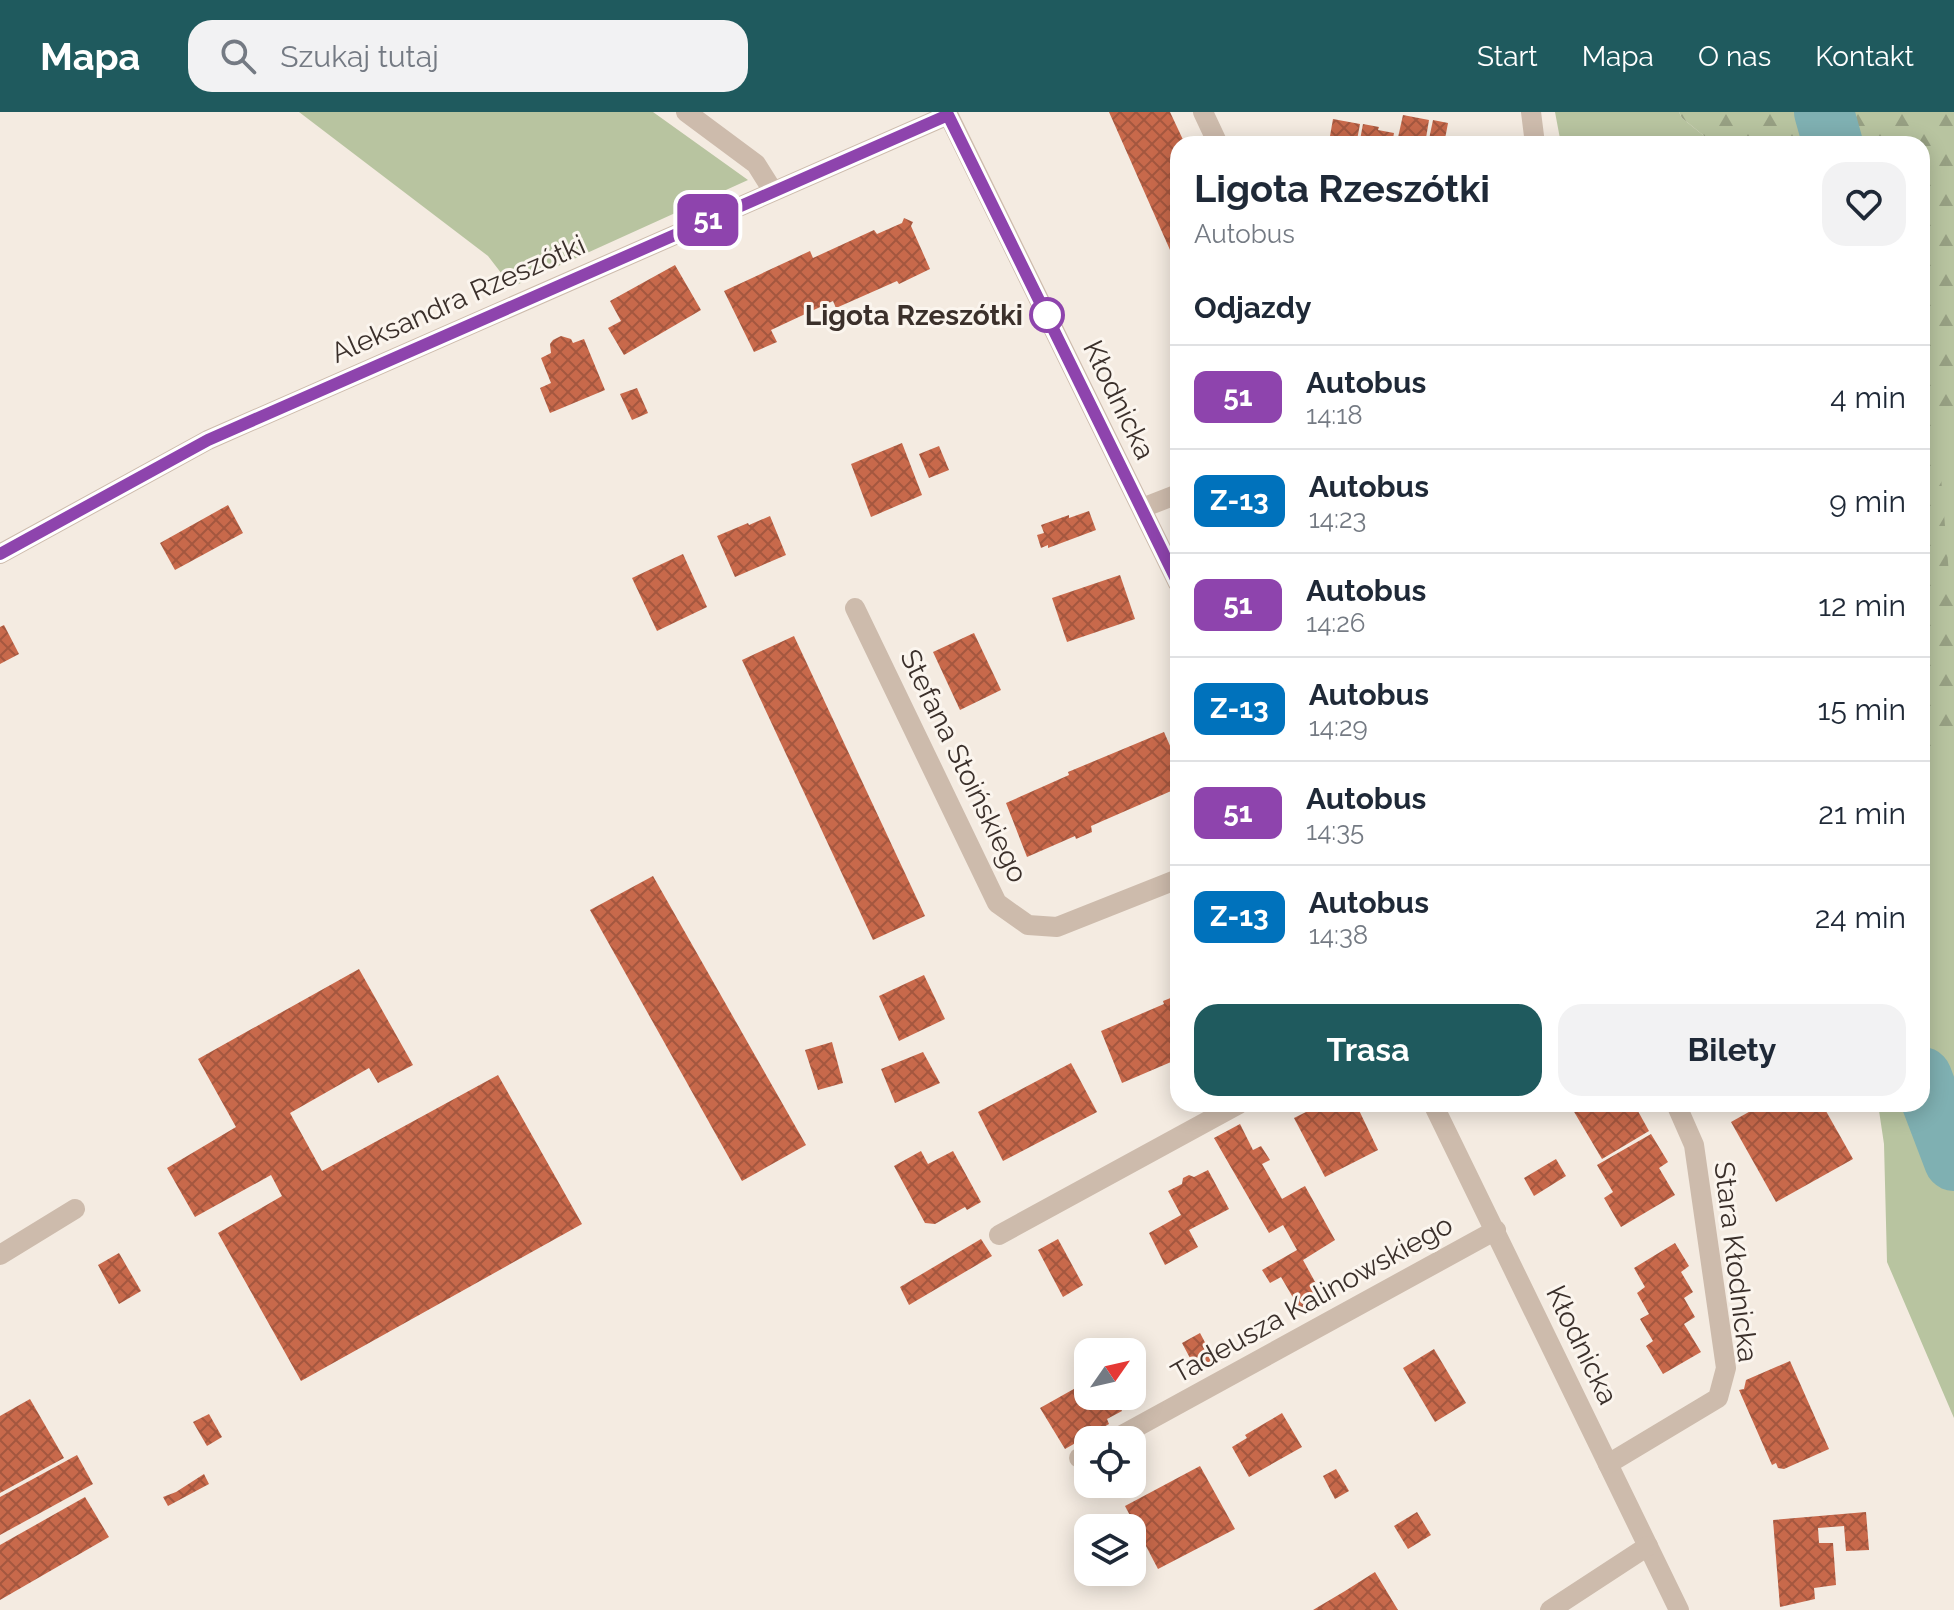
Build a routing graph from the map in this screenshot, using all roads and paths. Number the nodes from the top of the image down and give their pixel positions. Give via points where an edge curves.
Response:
1 (686, 112) edge
2 (1203, 112) edge
3 (1531, 112) edge
4 (947, 113) edge
5 (1214, 136) edge
6 (1534, 136) edge
7 (773, 191) junction
8 (1170, 497) edge
9 (1142, 508) junction
10 (0, 554) edge
11 (1170, 566) edge
12 (855, 608) dead end
13 (1170, 882) edge
14 (1224, 1112) edge
15 (1437, 1112) edge
16 (1680, 1112) edge
17 (75, 1209) dead end
18 (1496, 1230) junction
19 (999, 1235) dead end
20 (0, 1255) edge
21 (1139, 1426) edge
22 (1608, 1464) junction
23 (1648, 1546) junction
24 (1550, 1610) edge
25 (1679, 1610) edge

1 - 7 street via 756,164
2 - 5 street
3 - 6 street
4 - 7 street, Aleksandra Rzeszótki
4 - 9 street, Kłodnicka
7 - 10 street, Aleksandra Rzeszótki via 208,440
8 - 9 street
9 - 11 street, Kłodnicka
12 - 13 street, Stefana Stoińskiego via 997,903 1028,925 1057,927
14 - 19 street
15 - 18 street, Kłodnicka
16 - 22 street, Stara Kłodnicka via 1694,1145 1726,1368 1718,1398
17 - 20 street
18 - 21 street, Tadeusza Kalinowskiego
18 - 22 street, Kłodnicka
22 - 23 street, Kłodnicka
23 - 24 street
23 - 25 street, Kłodnicka

